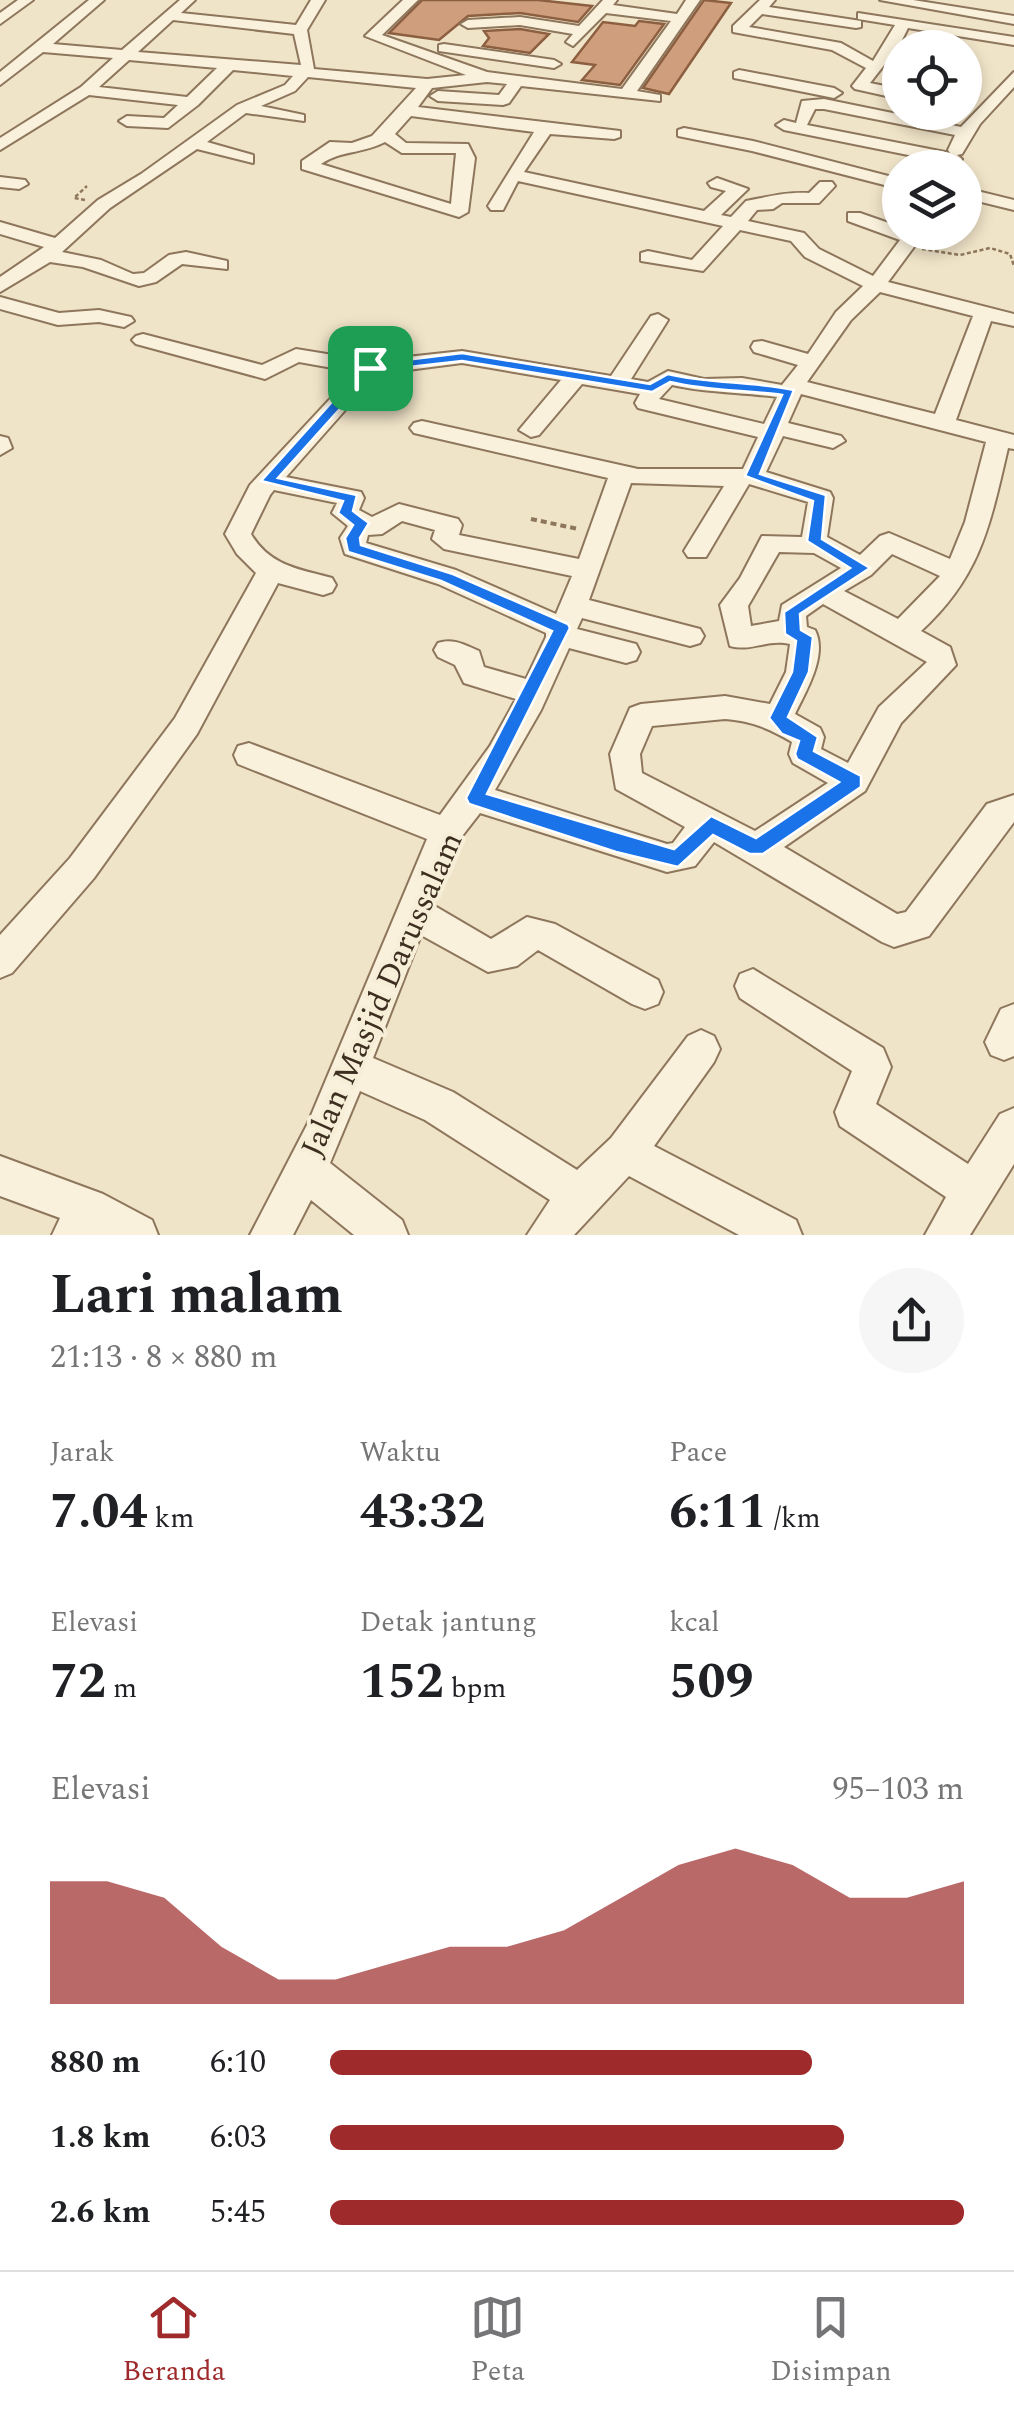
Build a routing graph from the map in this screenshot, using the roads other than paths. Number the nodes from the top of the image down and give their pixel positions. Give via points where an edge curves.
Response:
1 (96, 0) edge
2 (188, 0) edge
3 (318, 0) edge
4 (411, 0) edge
5 (693, 0) edge
6 (883, 0) edge
7 (23, 2) edge
8 (0, 3) edge
9 (606, 4) edge
10 (763, 4) edge
11 (480, 12) dead end
12 (170, 16) junction
13 (679, 18) junction
14 (0, 20) edge
15 (860, 20) junction
16 (1014, 20) edge
17 (903, 23) junction
18 (468, 24) junction
19 (564, 28) junction
20 (940, 29) joint
21 (300, 30) junction
22 (583, 31) junction
23 (249, 36) junction
24 (846, 39) dead end
25 (1014, 41) edge
26 (41, 47) junction
27 (438, 53) junction
28 (124, 56) junction
29 (559, 58) junction
30 (7, 66) edge
31 (310, 66) junction
32 (877, 66) junction
33 (235, 68) junction
34 (739, 75) dead end
35 (487, 77) junction
36 (1014, 77) edge
37 (0, 80) edge
38 (540, 81) junction
39 (513, 86) dead end
40 (290, 88) junction
41 (423, 89) junction
42 (86, 90) junction
43 (882, 90) edge
44 (308, 92) dead end
45 (627, 94) junction
46 (1008, 94) edge
47 (654, 98) dead end
48 (192, 102) junction
49 (840, 107) junction
50 (244, 108) junction
51 (982, 109) edge
52 (406, 110) junction
53 (982, 110) edge
54 (882, 113) edge
55 (1010, 117) edge
56 (298, 118) dead end
57 (127, 121) dead end
58 (802, 121) dead end
59 (784, 125) dead end
60 (545, 129) junction
61 (955, 130) edge
62 (963, 132) joint
63 (614, 134) dead end
64 (684, 134) dead end
65 (386, 136) junction
66 (192, 143) junction
67 (1, 144) edge
68 (37, 148) dead end
69 (402, 148) junction
70 (887, 150) edge
71 (962, 150) edge
72 (247, 158) dead end
73 (513, 175) junction
74 (882, 175) edge
75 (717, 183) dead end
76 (826, 186) dead end
77 (404, 197) junction
78 (982, 197) edge
79 (1014, 205) edge
80 (497, 206) dead end
81 (854, 217) dead end
82 (707, 218) junction
83 (734, 223) junction
84 (0, 228) edge
85 (882, 228) edge
86 (52, 250) junction
87 (903, 250) edge
88 (648, 257) dead end
89 (220, 265) dead end
90 (3, 281) edge
91 (876, 285) junction
92 (0, 303) edge
93 (985, 312) junction
94 (658, 320) dead end
95 (1014, 320) edge
96 (124, 321) dead end
97 (144, 340) dead end
98 (762, 348) dead end
99 (813, 362) junction
100 (370, 368) junction
101 (577, 376) junction
102 (619, 382) junction
103 (655, 388) junction
104 (791, 389) junction
105 (944, 421) junction
106 (422, 428) dead end
107 (530, 430) dead end
108 (774, 430) junction
109 (832, 440) dead end
110 (1006, 440) edge
111 (635, 469) junction
112 (746, 478) junction
113 (268, 481) junction
114 (360, 537) junction
115 (814, 541) junction
116 (697, 551) dead end
117 (862, 568) junction
118 (588, 570) junction
119 (270, 572) junction
120 (958, 573) junction
121 (324, 585) dead end
122 (822, 592) junction
123 (564, 623) junction
124 (901, 633) junction
125 (793, 634) junction
126 (690, 636) dead end
127 (448, 650) dead end
128 (626, 652) dead end
129 (532, 692) junction
130 (778, 718) junction
131 (249, 755) dead end
132 (854, 782) junction
133 (476, 798) junction
134 (1014, 808) edge
135 (711, 824) junction
136 (446, 832) junction
137 (756, 848) junction
138 (412, 911) junction
139 (0, 961) edge
140 (753, 986) dead end
141 (645, 992) dead end
142 (701, 1049) dead end
143 (351, 1068) junction
144 (1014, 1128) edge
145 (624, 1152) junction
146 (305, 1168) junction
147 (0, 1176) edge
148 (974, 1192) junction
149 (580, 1195) junction
150 (81, 1222) edge
151 (138, 1235) edge
152 (271, 1235) edge
153 (387, 1235) edge
154 (548, 1235) edge
155 (781, 1235) edge
156 (946, 1235) edge

1 - 26 street
2 - 12 street
3 - 21 street
4 - 27 street via 372,36
5 - 13 street
6 - 15 street
6 - 16 street
7 - 8 street
7 - 14 street
9 - 13 street
9 - 22 street
10 - 15 street
10 - 32 street via 738,29 836,46
11 - 18 street
12 - 23 street
12 - 28 street
13 - 45 street
15 - 17 street
15 - 24 street
17 - 20 street
17 - 32 street
18 - 19 street
18 - 27 street
19 - 22 street
19 - 29 street via 546,49
20 - 25 street
21 - 23 street
21 - 31 street
22 - 29 street
23 - 33 street
26 - 28 street
26 - 30 street
27 - 29 street
27 - 35 street
28 - 33 street
28 - 42 street
29 - 38 street
30 - 37 street
31 - 33 street
31 - 40 street
31 - 41 street
32 - 43 street via 860,86
33 - 48 street
34 - 49 street via 842,95
35 - 38 street
35 - 41 street
36 - 46 street
38 - 45 street
39 - 41 street via 503,100
40 - 44 street
40 - 50 street
41 - 52 street
42 - 48 street
42 - 67 street
45 - 47 street
46 - 51 street
48 - 57 street via 164,124
49 - 54 street
49 - 58 street via 808,104
50 - 56 street
50 - 66 street
52 - 60 street
52 - 65 street
53 - 55 street
59 - 70 street
60 - 63 street
60 - 73 street
61 - 62 street
62 - 71 street
64 - 74 street via 764,156
65 - 69 street
65 - 77 street via 355,150 336,146 308,166
66 - 72 street
66 - 86 street
67 - 68 street
69 - 77 street
69 - 77 street via 457,146 466,158 459,212
73 - 80 street
73 - 82 street
75 - 82 street via 739,189
76 - 83 street via 809,200 778,196 752,205
78 - 79 street
81 - 85 street
82 - 83 street
83 - 88 street via 696,267
83 - 91 street via 797,238 812,253
84 - 86 street
86 - 89 street via 136,280 178,258
86 - 90 street
87 - 91 street
91 - 93 street
91 - 99 street via 843,316
92 - 96 street via 58,319
93 - 95 street
93 - 105 street
94 - 102 street
97 - 100 street via 265,372 296,355
98 - 99 street
99 - 104 street
100 - 101 street via 462,357
100 - 113 street
101 - 102 street
101 - 107 street
102 - 103 street
103 - 104 street via 668,378
103 - 108 street via 646,403
104 - 105 street
104 - 108 street
105 - 110 street
106 - 111 street
108 - 109 street
108 - 112 street
110 - 120 street
111 - 112 street
111 - 118 street, Jalan Masjid Darussalam
112 - 115 street via 821,498
112 - 116 street
113 - 114 street via 352,498 345,513
113 - 119 street via 238,534 249,555
114 - 118 street via 394,513 411,514 449,525 446,539 453,543
114 - 123 street
115 - 117 street
115 - 125 street via 771,542 734,605 740,639 774,630
117 - 120 street via 889,542
117 - 122 street
118 - 123 street, Jalan Masjid Darussalam
119 - 121 street
119 - 139 street via 186,726 82,868
120 - 124 street via 932,608
122 - 124 street
122 - 125 street via 792,612
123 - 126 street
123 - 128 street
123 - 129 street, Jalan Masjid Darussalam
124 - 132 street via 939,653 942,665 890,715
125 - 130 street via 804,637 800,672
127 - 129 street via 469,659 474,675
129 - 133 street, Jalan Masjid Darussalam
130 - 132 street via 810,737 804,754
130 - 135 street via 720,705 641,716 625,754 627,780
131 - 136 street
132 - 137 street
133 - 135 street via 667,858 683,856
133 - 136 street, Jalan Masjid Darussalam
134 - 137 street via 998,814 917,926 906,931
135 - 137 street
136 - 138 street, Jalan Masjid Darussalam
138 - 141 street via 488,956 506,954 527,933 543,935
138 - 143 street, Jalan Masjid Darussalam
140 - 148 street via 870,1061 854,1112
142 - 145 street
143 - 146 street, Jalan Masjid Darussalam
143 - 149 street via 439,1106
144 - 148 street
145 - 149 street
145 - 155 street
146 - 152 street, Jalan Masjid Darussalam
146 - 153 street
147 - 150 street
148 - 156 street
149 - 154 street
150 - 151 street

